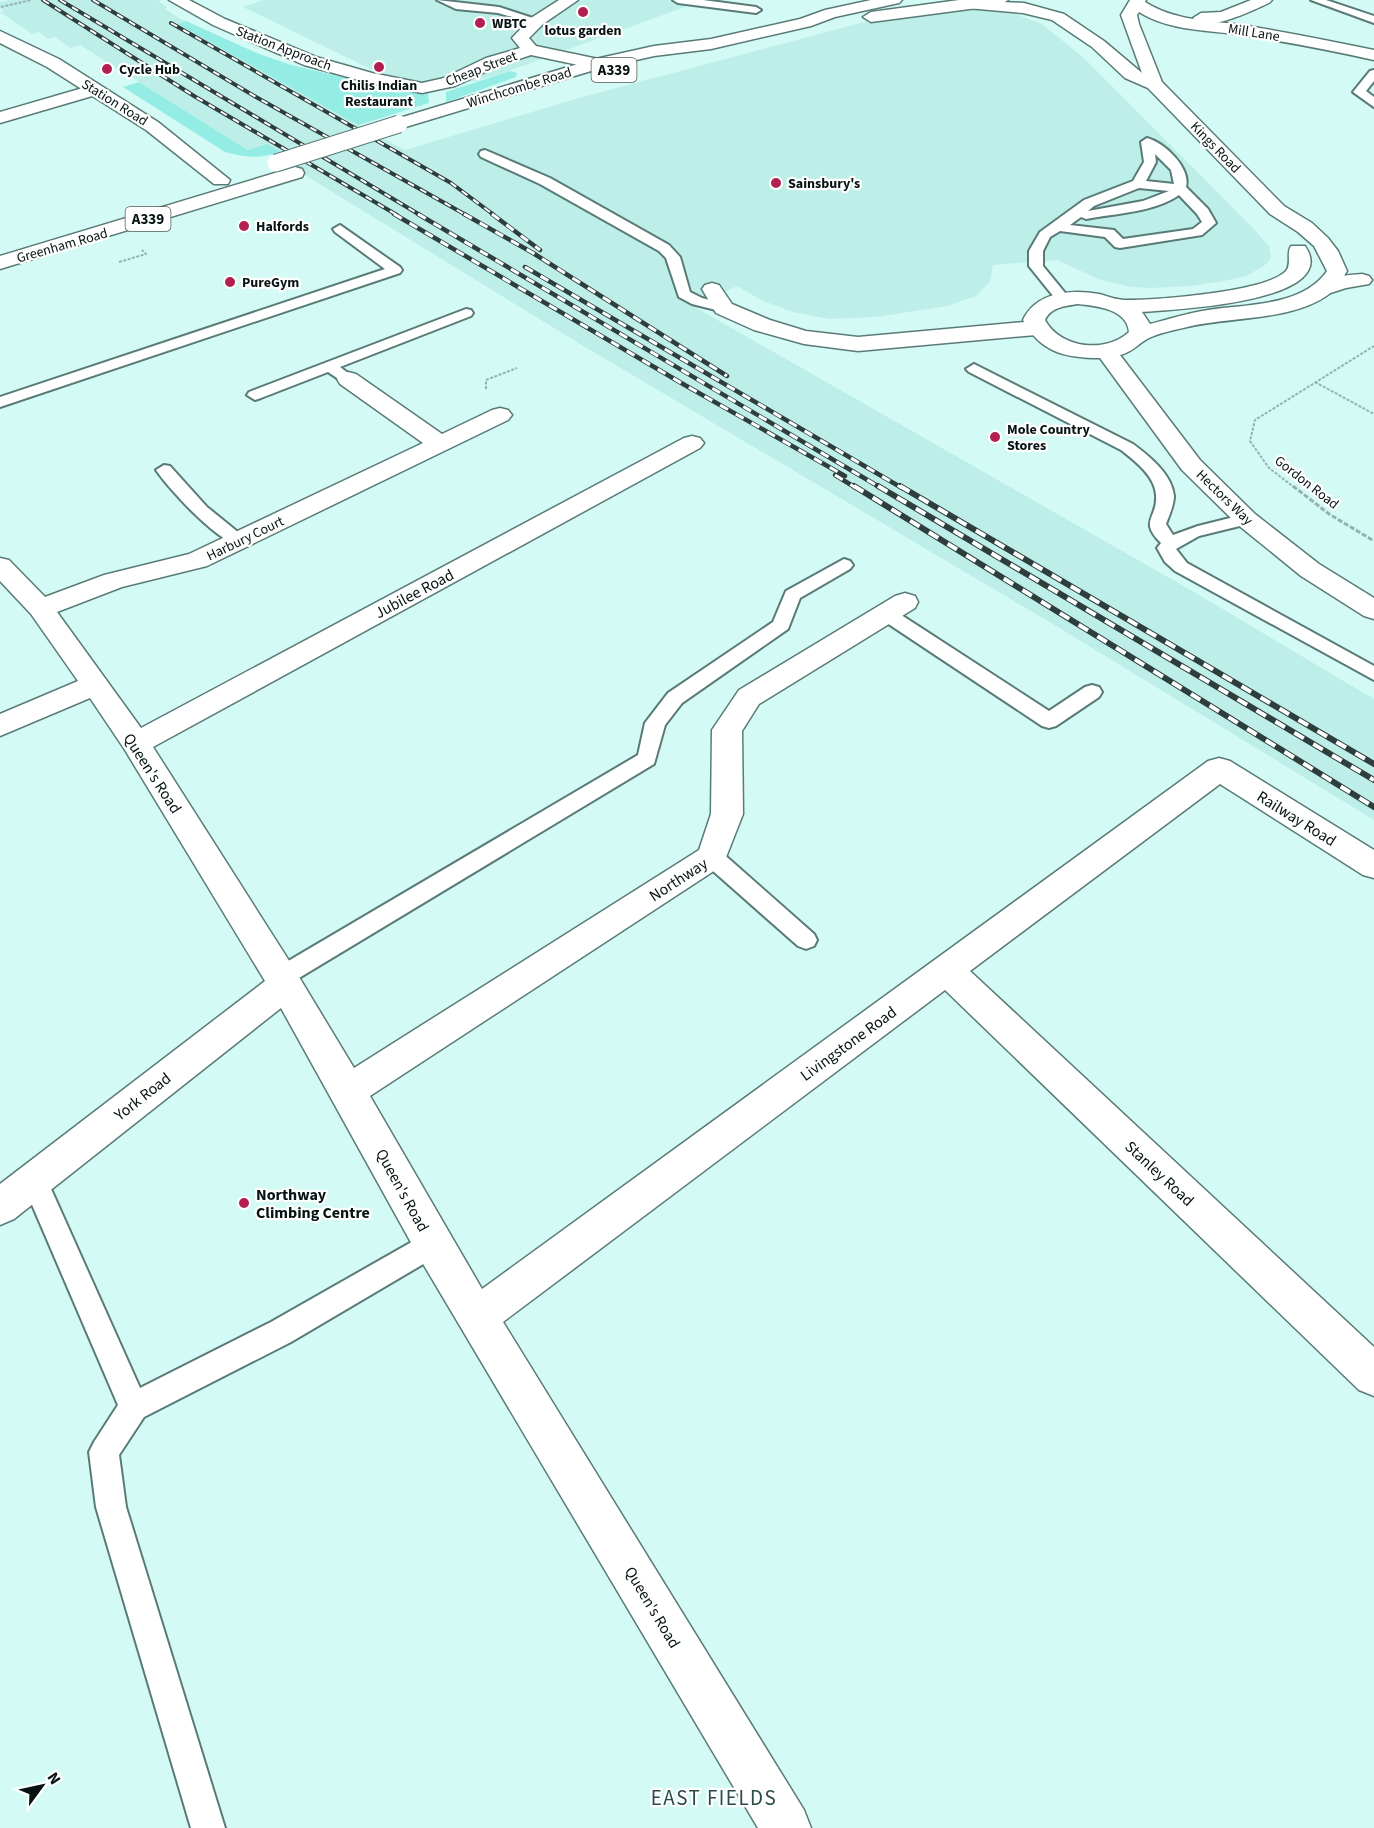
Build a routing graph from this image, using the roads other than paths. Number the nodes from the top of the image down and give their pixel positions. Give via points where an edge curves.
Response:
1 (177, 0) edge
2 (442, 0) edge
3 (570, 0) edge
4 (678, 0) edge
5 (894, 0) edge
6 (1000, 0) edge
7 (1264, 0) edge
8 (1316, 0) edge
9 (1137, 2) edge
10 (968, 3) junction
11 (756, 10) dead end
12 (1078, 12) dead end
13 (1201, 18) dead end
14 (1374, 20) edge
15 (537, 21) junction
16 (805, 23) junction
17 (0, 36) edge
18 (711, 44) junction
19 (1098, 44) junction
20 (530, 50) junction
21 (1374, 55) edge
22 (674, 60) junction
23 (596, 73) junction
24 (1374, 73) edge
25 (625, 75) dead end
26 (554, 76) junction
27 (1154, 84) junction
28 (432, 87) joint
29 (93, 90) junction
30 (1374, 103) edge
31 (0, 118) edge
32 (485, 154) dead end
33 (276, 163) joint
34 (295, 173) joint
35 (221, 180) junction
36 (1138, 184) junction
37 (1179, 188) junction
38 (1277, 210) junction
39 (1070, 219) junction
40 (1056, 227) junction
41 (340, 228) dead end
42 (0, 248) edge
43 (1298, 250) junction
44 (0, 263) edge
45 (1337, 271) junction
46 (1368, 282) edge
47 (712, 289) dead end
48 (1311, 295) junction
49 (1063, 299) junction
50 (724, 308) junction
51 (1121, 308) junction
52 (466, 313) dead end
53 (1036, 328) junction
54 (1140, 334) junction
55 (1106, 352) junction
56 (974, 369) dead end
57 (338, 372) junction
58 (255, 395) dead end
59 (0, 402) edge
60 (501, 415) dead end
61 (692, 443) dead end
62 (440, 444) junction
63 (164, 470) dead end
64 (1246, 519) junction
65 (238, 541) junction
66 (1171, 543) junction
67 (844, 565) dead end
68 (0, 566) edge
69 (41, 608) junction
70 (895, 608) joint
71 (1374, 610) edge
72 (1374, 674) edge
73 (93, 686) junction
74 (1092, 692) dead end
75 (0, 726) edge
76 (135, 743) junction
77 (1220, 769) joint
78 (712, 857) junction
79 (1374, 866) edge
80 (806, 940) dead end
81 (946, 970) junction
82 (282, 981) junction
83 (348, 1091) junction
84 (34, 1179) junction
85 (0, 1207) edge
86 (433, 1244) junction
87 (477, 1317) junction
88 (1374, 1376) edge
89 (134, 1407) junction
90 (208, 1828) edge
91 (786, 1828) edge

1 - 28 main road, Station Approach via 310,61 398,84
2 - 15 lane
3 - 15 main road, Cheap Street
4 - 11 lane
5 - 16 main road, Winchcombe Road / A339 via 831,13
6 - 10 main road, Winchcombe Road / A339
7 - 13 main road via 1223,17
8 - 14 lane
9 - 21 main road, Mill Lane via 1148,12 1174,21
9 - 27 main road, Kings Road via 1129,15
10 - 16 main road, Winchcombe Road / A339 via 845,22
10 - 19 main road via 1050,14
12 - 19 main road, Kings Road via 1095,30
15 - 20 main road, Cheap Street via 520,38
16 - 18 main road, Winchcombe Road / A339
17 - 29 main road, Station Road via 53,63
18 - 22 main road, Winchcombe Road / A339
18 - 23 main road, Winchcombe Road / A339 via 654,51
19 - 27 main road, Kings Road via 1131,74
20 - 23 main road, Cheap Street
20 - 26 main road, Cheap Street via 533,66
20 - 28 main road, Cheap Street
22 - 25 main road, Winchcombe Road / A339
22 - 26 main road, A339 via 572,79
23 - 26 main road, Winchcombe Road / A339
23 - 34 main road, Winchcombe Road / A339
24 - 30 lane via 1359,92
26 - 33 main road, Winchcombe Road / A339, bridge
27 - 38 main road, Kings Road
29 - 31 main road
29 - 35 main road, Station Road via 152,126
32 - 50 lane via 545,181 664,248 673,257 684,294
33 - 35 main road, Greenham Road / A339
34 - 44 main road, Greenham Road / A339
35 - 42 main road, Greenham Road / A339
36 - 37 lane
36 - 37 lane via 1150,162 1147,142 1180,174
36 - 39 lane via 1089,203
37 - 39 lane via 1174,195 1156,202
37 - 40 lane via 1208,219 1209,223 1197,232 1120,244 1109,233
38 - 43 main road, Kings Road via 1278,222
38 - 45 main road, Kings Road via 1318,240 1330,253
39 - 40 lane
40 - 49 lane via 1038,244 1035,259 1040,273
41 - 59 lane via 395,270
43 - 45 main road, Kings Road
43 - 51 main road via 1298,270 1286,281 1271,286 1208,299
45 - 46 main road, Kings Road
45 - 48 main road via 1335,277
46 - 48 main road via 1343,282
47 - 50 main road
48 - 54 main road
49 - 51 main road via 1093,299
49 - 53 main road via 1042,307 1034,320
50 - 53 main road via 762,325 804,337 858,344
51 - 54 main road via 1135,317
52 - 57 lane
53 - 55 main road via 1070,349
54 - 55 main road via 1128,346
55 - 64 main road, Hectors Way via 1191,465
56 - 66 lane via 1139,456 1161,483 1165,497 1157,524
57 - 58 lane
57 - 62 main road
60 - 62 main road, Harbury Court
61 - 76 main road, Jubilee Road
62 - 65 main road, Harbury Court
63 - 65 lane via 201,511
64 - 66 lane
64 - 71 main road, Hectors Way via 1310,570
65 - 69 main road, Harbury Court via 198,560 113,581
66 - 72 lane via 1166,548 1181,567
67 - 82 lane via 792,595 781,625 675,698 655,723 647,759
68 - 69 main road, Queen's Road
69 - 73 main road, Queen's Road
70 - 74 lane via 1050,721
70 - 78 main road, Northway via 749,697 727,730 727,814
73 - 75 main road
73 - 76 main road, Queen's Road
76 - 82 main road, Queen's Road
77 - 79 main road, Railway Road
77 - 81 main road, Livingstone Road
78 - 80 lane
78 - 83 main road, Northway
81 - 87 main road, Livingstone Road
81 - 88 main road, Stanley Road
82 - 83 main road, Queen's Road
82 - 84 main road, York Road
83 - 86 main road, Queen's Road
84 - 85 main road, York Road
84 - 89 lane
86 - 87 main road, Queen's Road
86 - 89 lane via 281,1332
87 - 91 main road, Queen's Road
89 - 90 lane via 104,1452 111,1507

